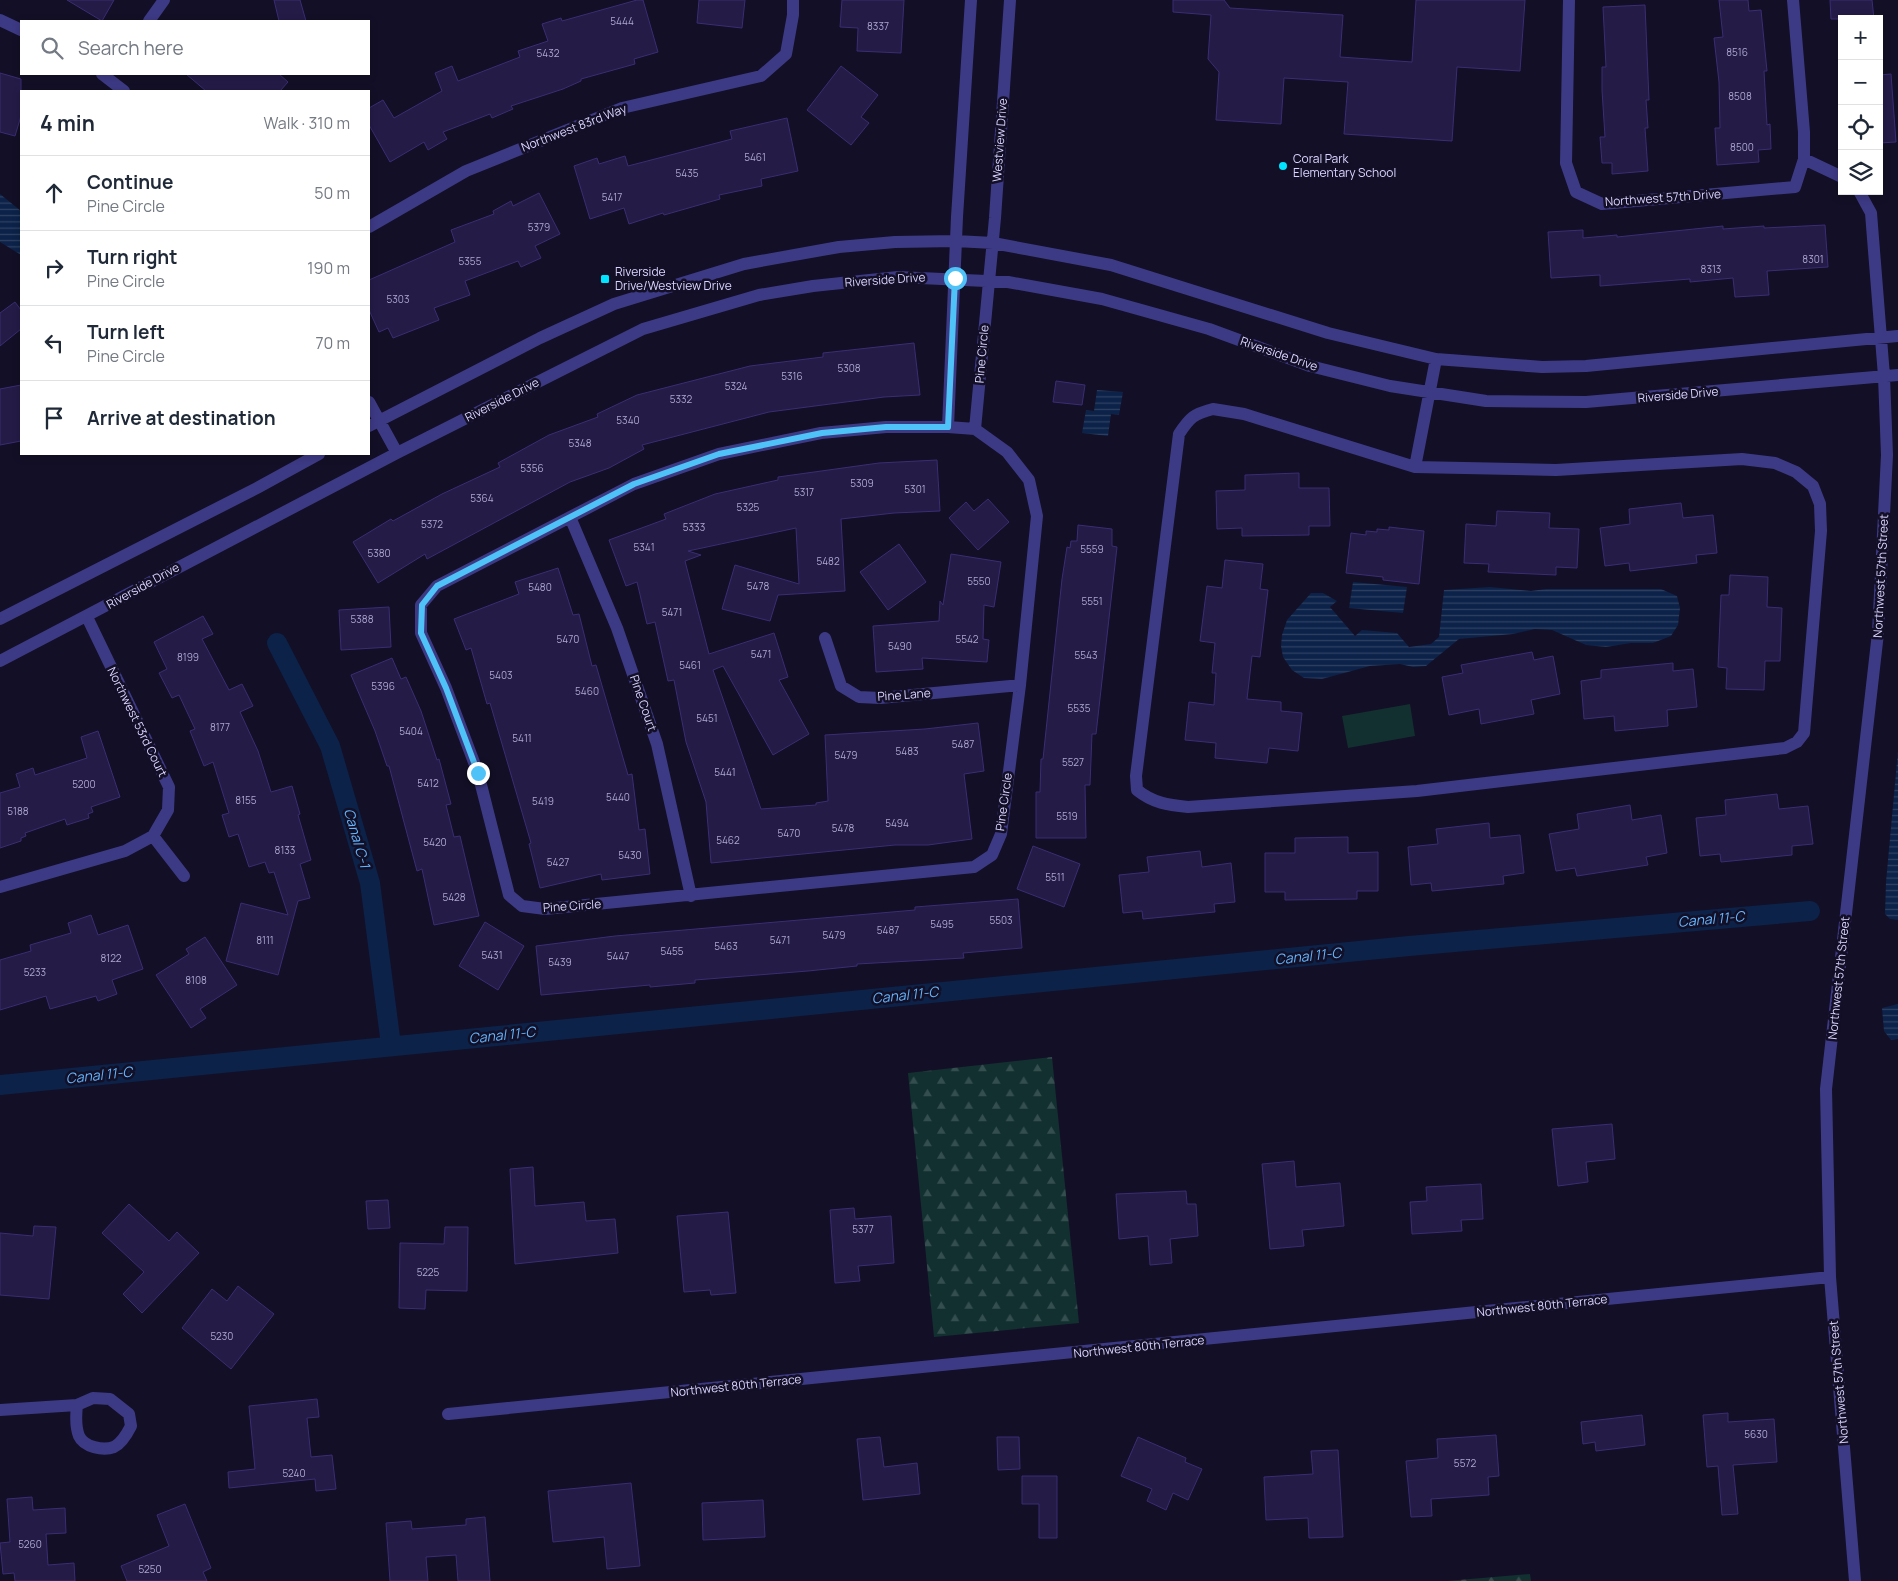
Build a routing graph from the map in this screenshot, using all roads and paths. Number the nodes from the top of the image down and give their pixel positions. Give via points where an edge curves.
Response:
1 (164, 0) edge
2 (794, 0) edge
3 (971, 0) edge
4 (1010, 0) edge
5 (1569, 0) edge
6 (1793, 0) edge
7 (0, 20) edge
8 (150, 20) edge
9 (20, 30) edge
10 (108, 75) edge
11 (123, 90) edge
12 (1804, 159) junction
13 (1838, 175) edge
14 (1861, 195) edge
15 (370, 226) edge
16 (956, 241) junction
17 (993, 243) junction
18 (955, 278) junction
19 (989, 280) junction
20 (1898, 336) edge
21 (1881, 338) junction
22 (1436, 359) junction
23 (1898, 375) edge
24 (1884, 376) junction
25 (1430, 392) junction
26 (370, 406) edge
27 (374, 423) edge
28 (948, 427) junction
29 (975, 429) junction
30 (398, 453) junction
31 (317, 455) edge
32 (1415, 467) junction
33 (570, 517) junction
34 (87, 617) junction
35 (0, 619) edge
36 (824, 638) dead end
37 (0, 660) edge
38 (1020, 685) junction
39 (153, 836) junction
40 (184, 876) dead end
41 (0, 887) edge
42 (690, 896) junction
43 (1830, 1277) junction
44 (77, 1405) junction
45 (0, 1410) edge
46 (448, 1414) dead end
47 (1855, 1581) edge

1 - 8 street
2 - 15 street, Northwest 83rd Way via 786,54 760,76 622,108 466,171
3 - 16 street
4 - 17 street, Westview Drive
5 - 12 street, Northwest 57th Drive via 1566,163 1576,192 1602,204 1795,188
6 - 12 street, Northwest 57th Drive
7 - 9 street
10 - 11 street
12 - 13 street
14 - 21 street via 1871,213
16 - 17 street
16 - 18 street
16 - 27 street via 839,247 744,264 614,304
17 - 19 street, Westview Drive
17 - 22 street via 1111,265 1328,334
18 - 19 street, Riverside Drive
18 - 28 street
18 - 30 street, Riverside Drive via 898,277 777,292 643,329
19 - 25 street, Riverside Drive via 1102,299 1209,329 1310,366 1390,386
19 - 29 street, Pine Circle
20 - 21 street
21 - 22 street via 1586,366 1542,368
21 - 24 street
22 - 25 street
23 - 24 street, Riverside Drive
24 - 25 street, Riverside Drive via 1561,403 1486,401
24 - 43 street, Northwest 57th Street via 1887,455 1878,633 1826,1090
25 - 32 street
26 - 27 street
27 - 30 street
28 - 29 street, Pine Circle
28 - 33 street, Pine Circle via 886,427 822,433 719,454 634,484
29 - 38 street, Pine Circle via 1007,452 1029,480 1038,516
30 - 34 street, Riverside Drive
31 - 35 street
32 - 32 street via 1244,414 1214,409 1196,413 1187,421 1179,434 1136,776 1137,790 1147,798 1166,805 1188,807 1417,791 1785,748 1797,742 1804,733 1822,530 1820,504 1813,486 1796,472 1774,463 1742,459 1556,470
33 - 42 street, Pine Court via 617,628 657,744
33 - 42 street, Pine Circle via 437,586 422,605 421,633 478,773 509,895 522,906 545,909
34 - 37 street, Riverside Drive
34 - 39 street, Northwest 53rd Court via 169,787 168,810
36 - 38 street, Pine Lane via 841,686 859,697 880,698
38 - 42 street, Pine Circle via 1001,834 992,855 974,867
39 - 40 street
39 - 41 street via 125,851
43 - 46 street, Northwest 80th Terrace
43 - 47 street, Northwest 57th Street
44 - 44 street via 92,1398 110,1400 129,1414 131,1426 124,1439 114,1447 88,1445 79,1436 75,1417
44 - 45 street

